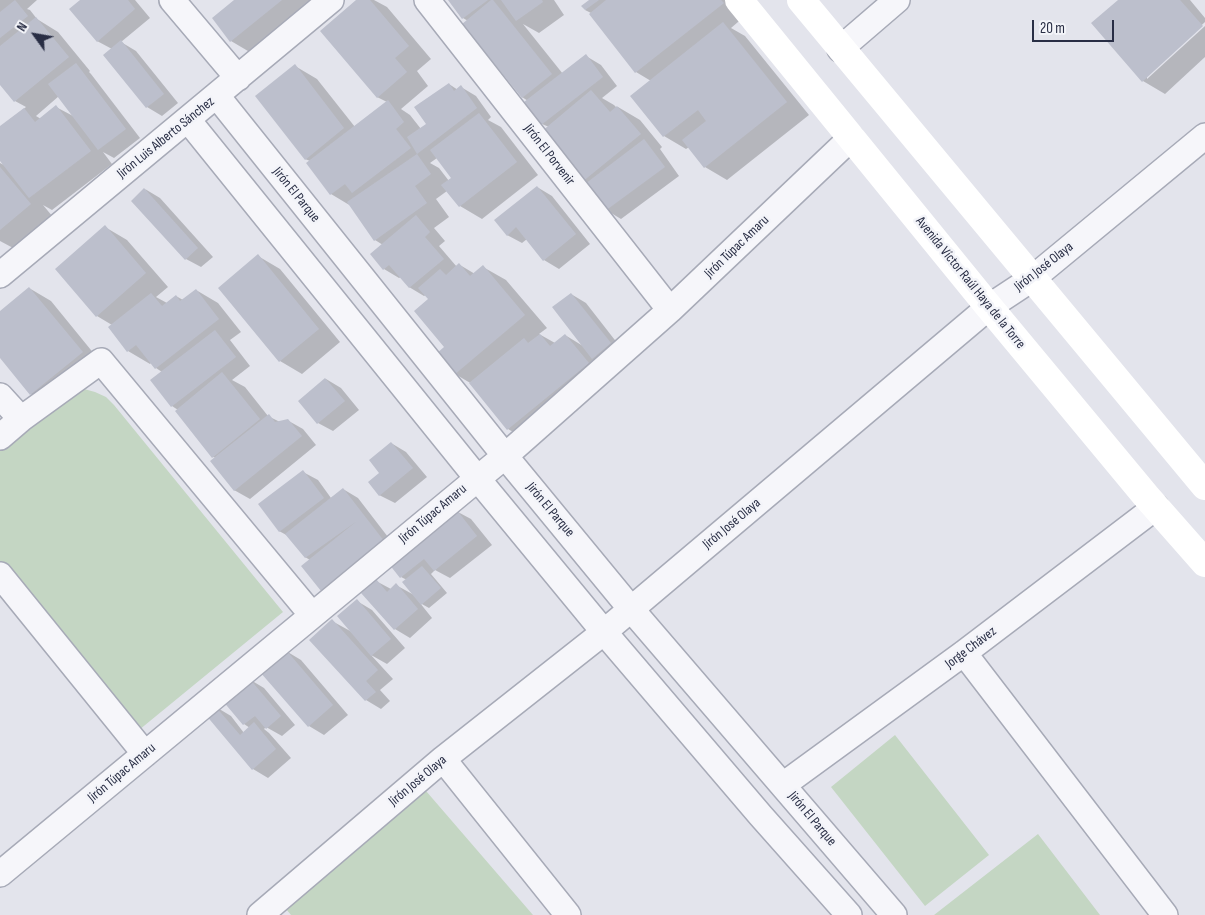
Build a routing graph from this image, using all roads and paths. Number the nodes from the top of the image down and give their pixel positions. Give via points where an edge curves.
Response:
1 (172, 0) edge
2 (332, 0) edge
3 (427, 0) edge
4 (739, 0) edge
5 (801, 0) edge
6 (897, 0) edge
7 (840, 48) junction
8 (238, 78) junction
9 (217, 96) junction
10 (188, 120) junction
11 (1205, 136) edge
12 (851, 138) junction
13 (0, 275) edge
14 (1033, 278) junction
15 (990, 307) junction
16 (670, 310) junction
17 (0, 396) edge
18 (21, 419) junction
19 (0, 437) edge
20 (504, 456) junction
21 (477, 478) junction
22 (1205, 486) edge
23 (1156, 507) junction
24 (1205, 563) edge
25 (0, 575) edge
26 (631, 609) junction
27 (312, 615) junction
28 (604, 632) junction
29 (964, 653) junction
30 (145, 754) junction
31 (443, 759) junction
32 (783, 785) junction
33 (0, 874) edge
34 (270, 912) edge
35 (568, 915) edge
36 (849, 915) edge
37 (894, 915) edge
38 (1165, 915) edge

1 - 8 street
2 - 8 street, Jirón Luis Alberto Sánchez
3 - 16 street, Jirón El Porvenir
4 - 12 main road, Avenida Víctor Raúl Haya de la Torre
5 - 7 main road
6 - 7 street
7 - 14 main road
8 - 9 street, Jirón Luis Alberto Sánchez
9 - 10 street, Jirón Luis Alberto Sánchez
9 - 20 street, Jirón El Parque
10 - 13 street, Jirón Luis Alberto Sánchez
10 - 21 street
11 - 14 street, Jirón José Olaya
12 - 15 main road, Avenida Víctor Raúl Haya de la Torre
12 - 16 street, Jirón Túpac Amaru
14 - 15 street, Jirón José Olaya
14 - 22 main road
15 - 23 main road, Avenida Víctor Raúl Haya de la Torre
15 - 26 street, Jirón José Olaya
16 - 20 street, Jirón Túpac Amaru
17 - 18 street
18 - 19 street
18 - 27 street via 101,361
20 - 21 street, Jirón Túpac Amaru
20 - 26 street, Jirón El Parque
21 - 27 street, Jirón Túpac Amaru
21 - 28 street
23 - 24 main road, Avenida Víctor Raúl Haya de la Torre
23 - 29 street, Jorge Chávez
25 - 30 street
26 - 28 street, Jirón José Olaya
26 - 32 street, Jirón El Parque
27 - 30 street, Jirón Túpac Amaru
28 - 31 street, Jirón José Olaya
28 - 36 street
29 - 32 street, Jorge Chávez
29 - 38 street
30 - 33 street, Jirón Túpac Amaru
31 - 34 street, Jirón José Olaya
31 - 35 street
32 - 37 street, Jirón El Parque

